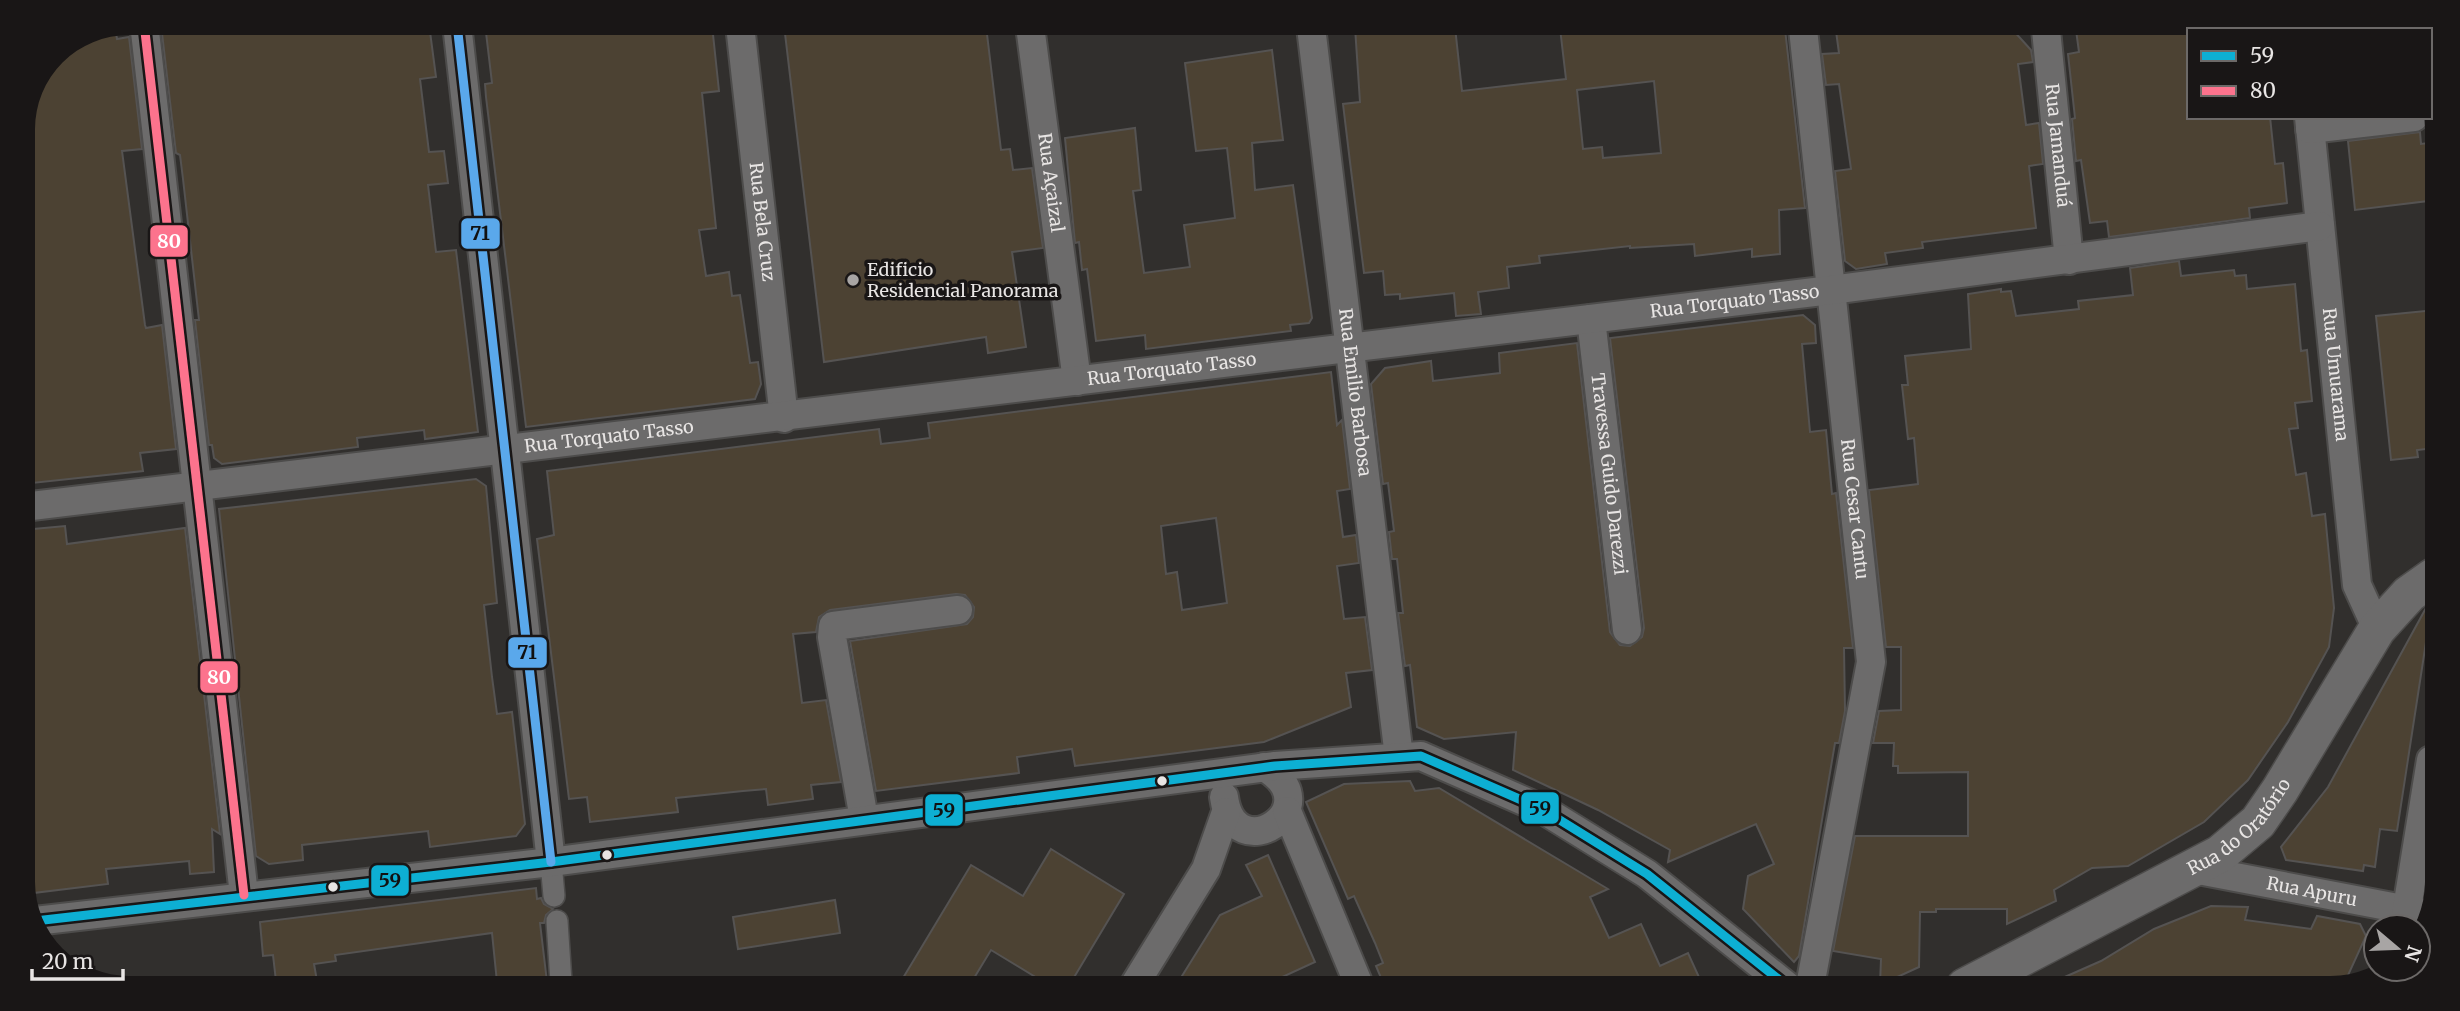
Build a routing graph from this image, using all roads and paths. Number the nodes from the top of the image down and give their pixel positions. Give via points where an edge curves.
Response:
1 (145, 35) edge
2 (458, 35) edge
3 (741, 35) edge
4 (1031, 35) edge
5 (1312, 35) edge
6 (1804, 35) edge
7 (2046, 35) edge
8 (2379, 119) edge
9 (2310, 123) edge
10 (2320, 226) junction
11 (2069, 260) junction
12 (1831, 290) junction
13 (1591, 319) junction
14 (1350, 347) junction
15 (1077, 381) junction
16 (784, 418) junction
17 (504, 451) junction
18 (199, 487) junction
19 (35, 506) edge
20 (2425, 583) edge
21 (958, 610) dead end
22 (2377, 629) junction
23 (1627, 630) dead end
24 (1399, 757) junction
25 (1254, 768) junction
26 (1226, 812) junction
27 (2425, 812) edge
28 (864, 819) junction
29 (1269, 824) junction
30 (551, 862) junction
31 (1206, 869) junction
32 (2193, 869) junction
33 (244, 895) junction
34 (554, 896) dead end
35 (2395, 913) edge
36 (2413, 913) edge
37 (43, 919) edge
38 (557, 921) dead end
39 (561, 976) edge
40 (1140, 976) edge
41 (1355, 976) edge
42 (1774, 976) edge
43 (1812, 976) edge
44 (1986, 976) edge

1 - 18 street
2 - 17 street
3 - 16 street, Rua Bela Cruz
4 - 15 street, Rua Açaizal
5 - 14 street, Rua Emilio Barbosa
6 - 12 street, Rua Cesar Cantu
7 - 11 street, Rua Jamanduá
8 - 9 street
9 - 10 street, Rua Umuarama
10 - 11 street, Rua Torquato Tasso
10 - 22 street, Rua Umuarama via 2357,585
11 - 12 street, Rua Torquato Tasso
12 - 13 street, Rua Torquato Tasso
12 - 43 street, Rua Cesar Cantu via 1871,662
13 - 14 street, Rua Torquato Tasso
13 - 23 street, Travessa Guido Darezzi
14 - 15 street, Rua Torquato Tasso
14 - 24 street, Rua Emilio Barbosa
15 - 16 street, Rua Torquato Tasso
16 - 17 street, Rua Torquato Tasso
17 - 18 street, Rua Torquato Tasso
17 - 30 street
18 - 19 street, Rua Torquato Tasso
18 - 33 street
20 - 22 street, Rua do Oratório
21 - 28 street via 833,626
22 - 32 street, Rua do Oratório via 2258,822 2220,854
24 - 25 street
24 - 42 street via 1420,756 1542,810 1647,874
25 - 26 street via 1231,780 1224,795
25 - 28 street
25 - 29 street via 1277,774 1286,785 1289,798
26 - 29 street via 1238,826
26 - 31 street
27 - 36 street
28 - 30 street
29 - 31 street
29 - 41 street via 1309,866
30 - 33 street
30 - 34 street
31 - 40 street
32 - 35 street, Rua Apuru
32 - 44 street, Rua do Oratório
33 - 37 street
38 - 39 street

